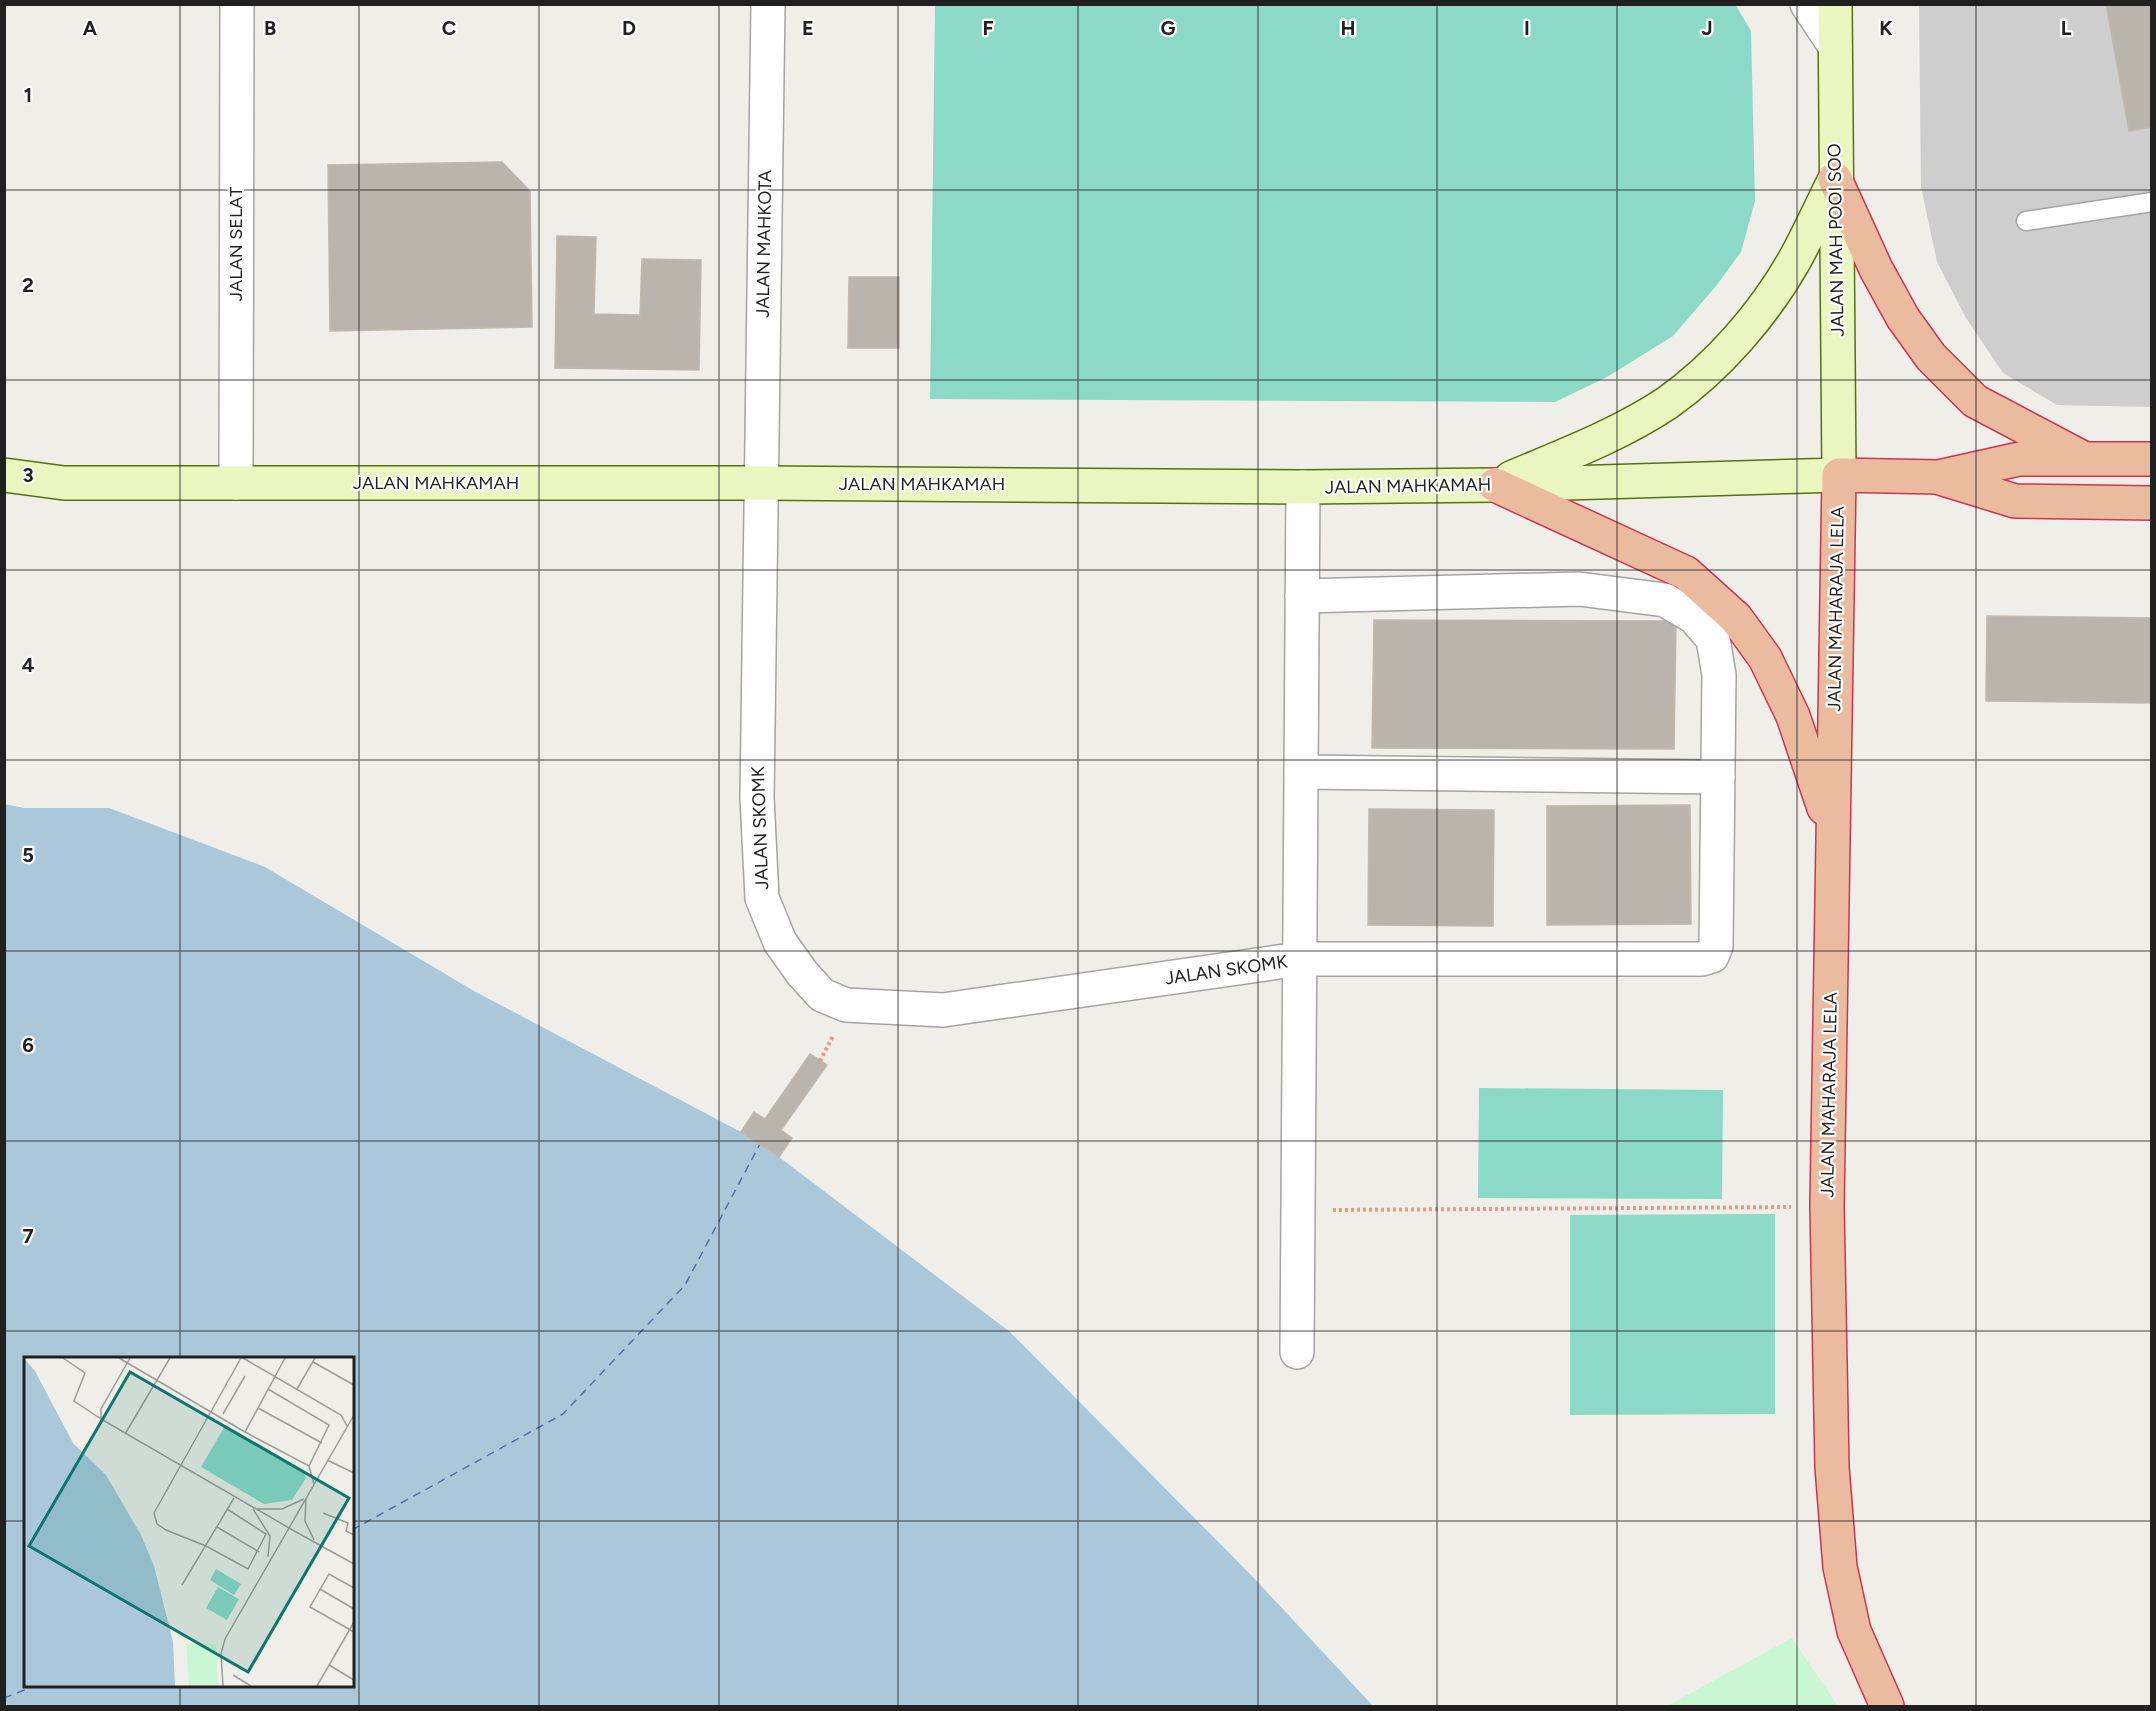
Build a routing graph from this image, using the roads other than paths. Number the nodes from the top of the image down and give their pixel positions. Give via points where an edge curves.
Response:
1 (237, 4) edge
2 (768, 4) edge
3 (1807, 4) edge
4 (1835, 4) edge
5 (1835, 46) junction
6 (1835, 179) junction
7 (2151, 202) edge
8 (2026, 221) dead end
9 (2085, 459) junction
10 (2151, 459) edge
11 (4, 475) edge
12 (1839, 475) junction
13 (1938, 477) junction
14 (236, 483) junction
15 (761, 483) junction
16 (1495, 485) junction
17 (1303, 487) junction
18 (2151, 502) edge
19 (1302, 596) junction
20 (1302, 772) junction
21 (1718, 777) junction
22 (1832, 829) junction
23 (1300, 959) junction
24 (1297, 1352) dead end
25 (1887, 1707) edge

1 - 14 street, JALAN SELAT
2 - 15 street, JALAN MAHKOTA
3 - 5 street
4 - 5 main road, JALAN MAH POOI SOO
5 - 6 main road, JALAN MAH POOI SOO
6 - 9 highway via 1876,269 1903,318 1931,357 1975,401
6 - 12 main road, JALAN MAH POOI SOO
6 - 16 main road via 1794,262 1750,324 1713,366 1666,403 1605,438
7 - 8 lane
9 - 10 highway
9 - 13 highway via 2019,459
11 - 14 main road, JALAN MAHKAMAH via 64,483
12 - 13 highway
12 - 16 main road, JALAN MAHKAMAH
12 - 22 highway, JALAN MAHARAJA LELA
13 - 18 highway via 2015,501
14 - 15 main road, JALAN MAHKAMAH
15 - 17 main road, JALAN MAHKAMAH
15 - 23 street, JALAN SKOMK via 757,798 762,898 780,942 822,995 846,1005 943,1010
16 - 17 main road, JALAN MAHKAMAH
16 - 22 highway via 1686,573 1736,618 1764,658 1793,716
17 - 19 street
19 - 20 street
19 - 21 street via 1579,589 1665,600 1694,617 1713,639 1719,675
20 - 21 street
20 - 23 street
21 - 23 street, JALAN SKOMK via 1716,946 1712,956
22 - 25 highway, JALAN MAHARAJA LELA via 1827,1206 1832,1467 1840,1567 1854,1631
23 - 24 street

